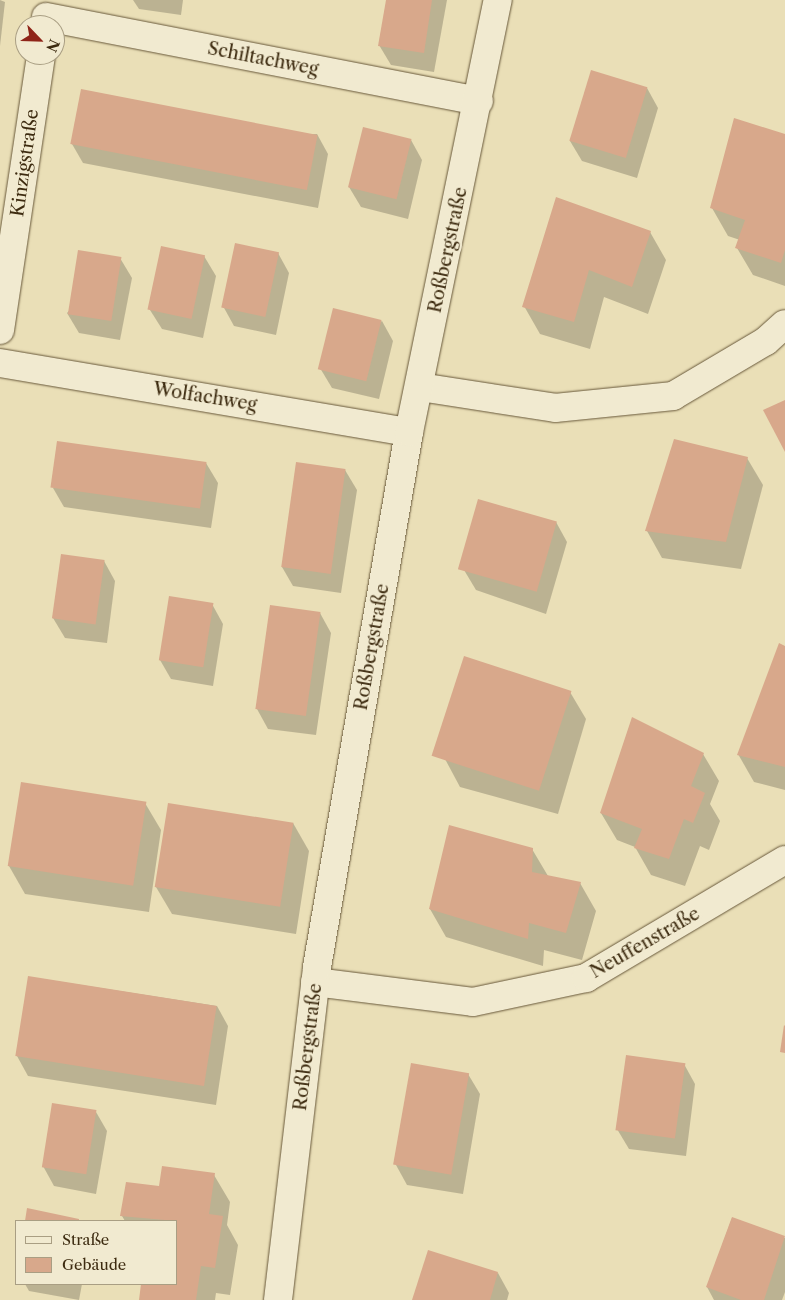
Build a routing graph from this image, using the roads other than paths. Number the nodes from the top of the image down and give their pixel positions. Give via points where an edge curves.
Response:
1 (498, 0) edge
2 (47, 14) edge
3 (40, 65) edge
4 (479, 101) junction
5 (785, 324) edge
6 (0, 330) edge
7 (0, 363) edge
8 (420, 387) junction
9 (409, 432) junction
10 (785, 860) edge
11 (315, 982) junction
12 (278, 1300) edge

1 - 4 street, Roßbergstraße
2 - 4 street, Schiltachweg
3 - 6 street, Kinzigstraße
4 - 8 street, Roßbergstraße
5 - 8 street via 766,341 673,396 555,408
7 - 9 street, Wolfachweg
8 - 9 street, Roßbergstraße
9 - 11 street, Roßbergstraße
10 - 11 street, Neuffenstraße via 586,978 473,1002
11 - 12 street, Roßbergstraße

